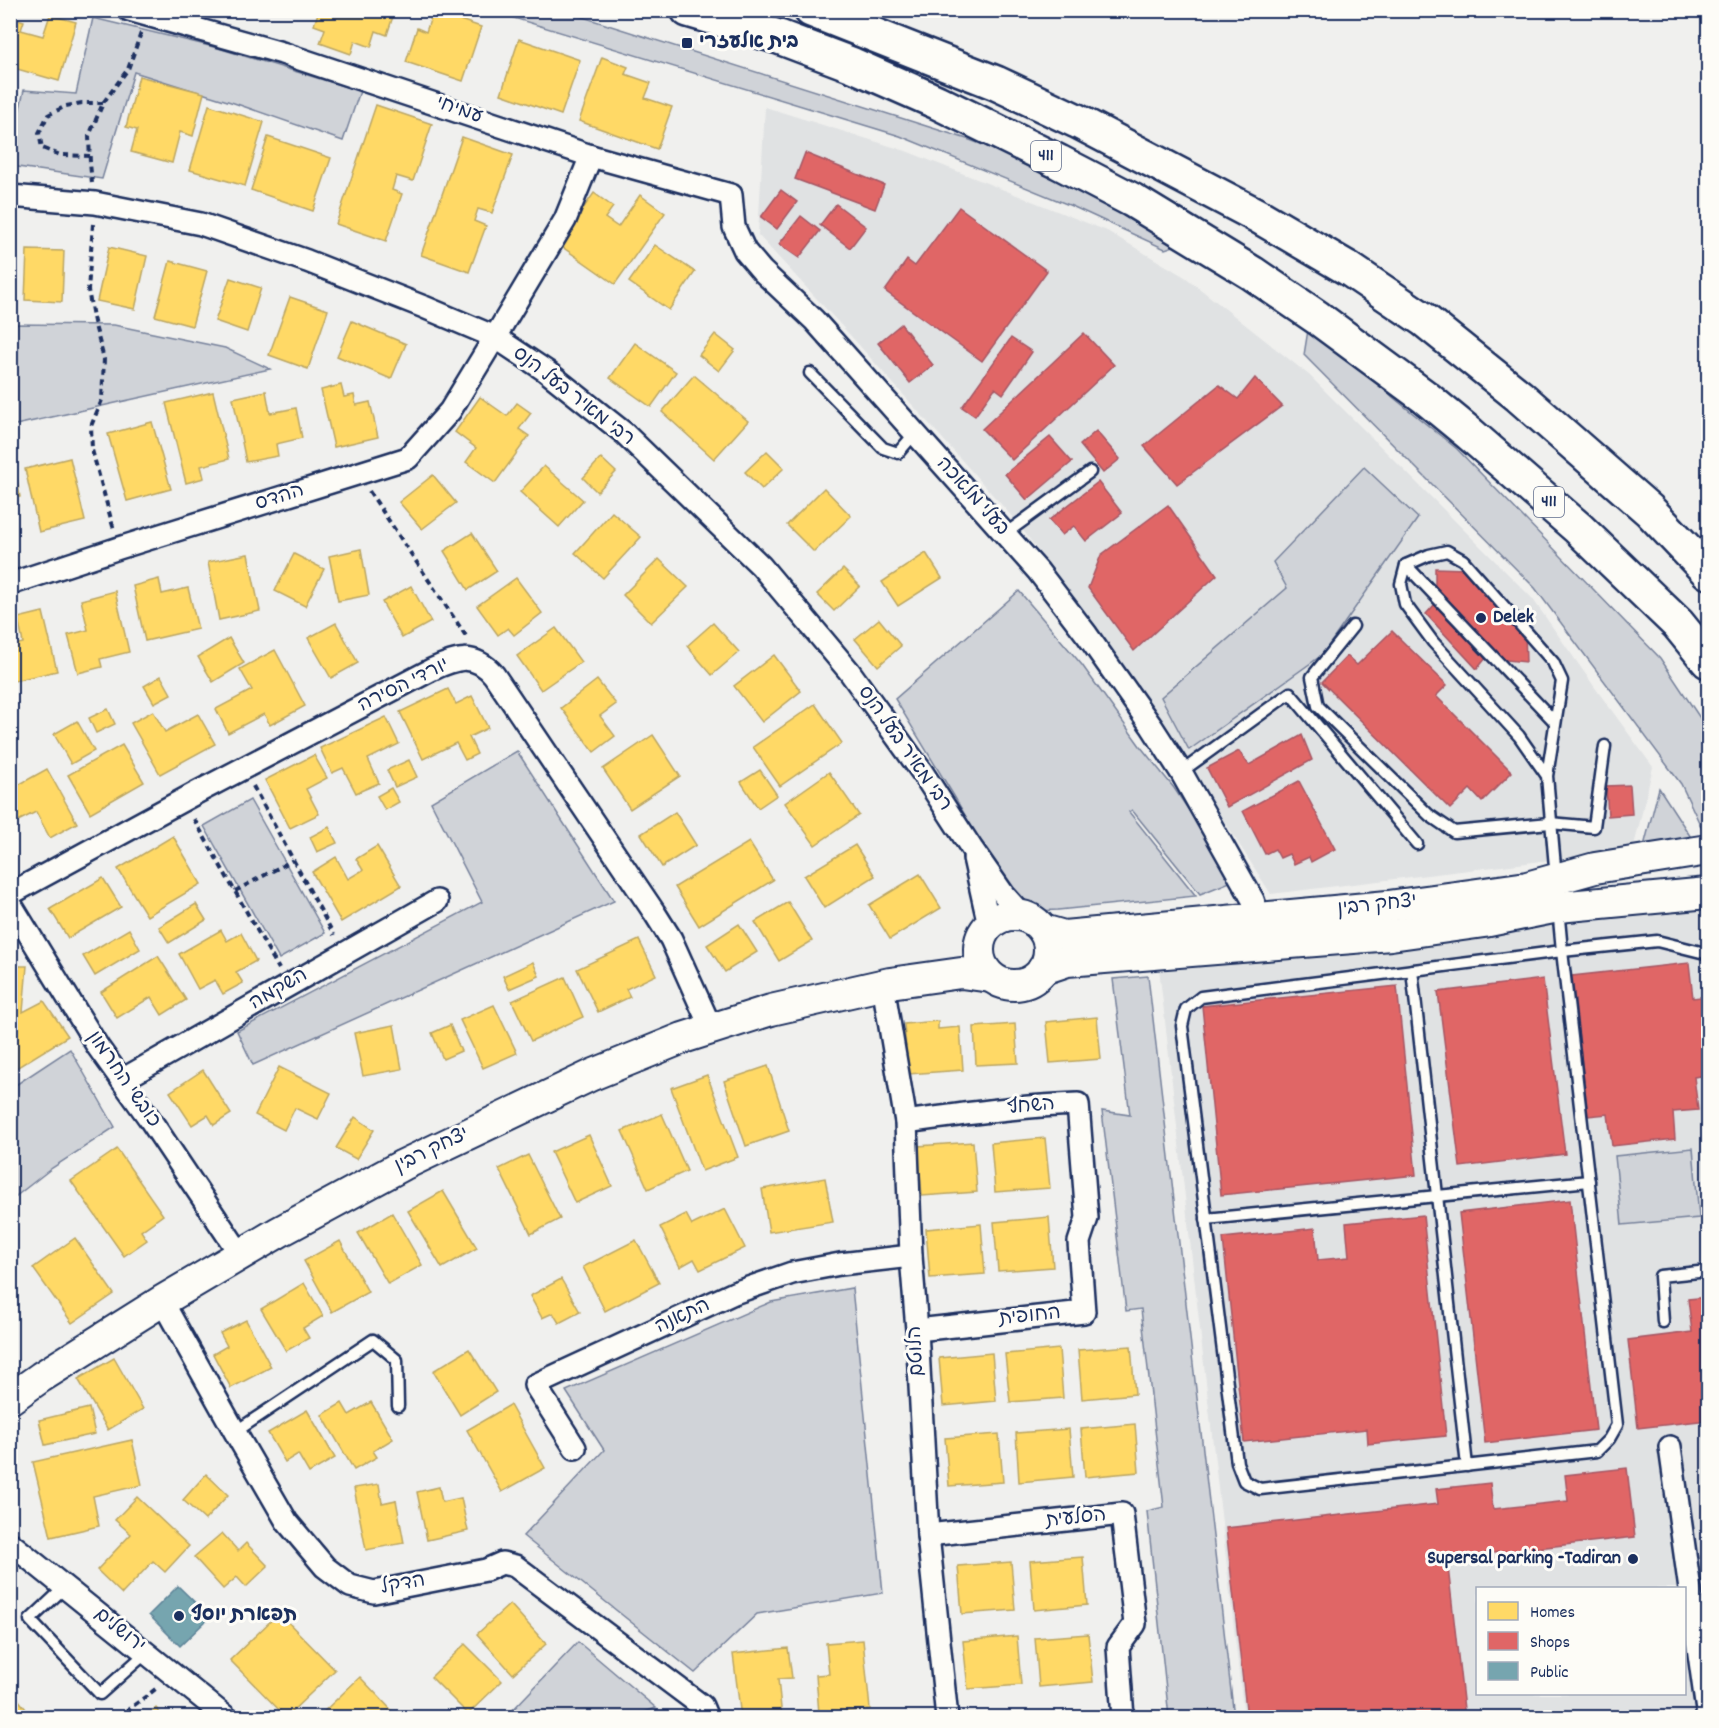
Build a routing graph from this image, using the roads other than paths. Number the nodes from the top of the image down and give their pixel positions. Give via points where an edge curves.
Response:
1 (688, 10) edge
2 (811, 10) edge
3 (138, 13) edge
4 (591, 156) junction
5 (10, 196) edge
6 (495, 337) junction
7 (810, 373) dead end
8 (915, 434) junction
9 (1090, 472) dead end
10 (1005, 534) junction
11 (1406, 565) junction
12 (1708, 572) edge
13 (10, 584) edge
14 (1353, 626) dead end
15 (1708, 662) edge
16 (1555, 722) junction
17 (1605, 746) dead end
18 (1181, 772) junction
19 (1546, 776) junction
20 (1550, 823) junction
21 (1417, 844) dead end
22 (972, 849) junction
23 (1708, 850) edge
24 (1557, 893) junction
25 (1708, 893) edge
26 (10, 894) edge
27 (436, 901) dead end
28 (10, 903) edge
29 (1033, 923) junction
30 (1261, 931) junction
31 (984, 937) junction
32 (1562, 951) junction
33 (1708, 955) edge
34 (1043, 969) junction
35 (1412, 970) junction
36 (991, 977) junction
37 (887, 984) junction
38 (711, 1028) junction
39 (122, 1080) junction
40 (906, 1122) junction
41 (1589, 1181) junction
42 (1437, 1196) junction
43 (1087, 1218) joint
44 (1206, 1219) junction
45 (240, 1254) junction
46 (911, 1256) junction
47 (1708, 1271) edge
48 (162, 1301) junction
49 (1663, 1322) dead end
50 (917, 1330) junction
51 (10, 1399) edge
52 (398, 1406) dead end
53 (235, 1432) junction
54 (1670, 1447) dead end
55 (575, 1448) dead end
56 (1467, 1466) junction
57 (928, 1535) junction
58 (10, 1544) edge
59 (64, 1587) junction
60 (146, 1653) junction
61 (227, 1718) edge
62 (707, 1718) edge
63 (947, 1718) edge
64 (1123, 1718) edge
65 (1708, 1718) edge

1 - 15 main road, 411 via 779,37 937,102 1132,200 1252,273 1318,318 1479,441 1678,624
2 - 12 main road, 411 via 996,83 1077,121 1260,217 1349,269 1423,319 1519,396 1649,510
3 - 4 street, עמיחי via 282,53
4 - 6 street via 565,220
4 - 8 street, בעלי מלאכה via 731,195 734,227 745,251 814,320
5 - 6 street, רבי מאיר בעל הנס via 94,202 201,224 307,261
6 - 13 street, ההדס via 450,411 408,458
6 - 22 street, רבי מאיר בעל הנס via 546,370 624,434 761,566 849,670
7 - 8 lane via 883,448 898,453
8 - 10 street, בעלי מלאכה
9 - 10 lane
10 - 18 street, בעלי מלאכה via 1087,635
11 - 16 lane
11 - 16 lane via 1447,551 1463,561 1553,662 1562,681
11 - 19 lane via 1401,584 1405,604 1433,642 1519,736
14 - 20 lane via 1312,677 1318,706 1429,815 1454,832
16 - 19 lane
17 - 20 lane via 1594,827
18 - 21 lane via 1290,693
18 - 30 street, בעלי מלאכה via 1242,878
19 - 20 lane
20 - 24 lane
22 - 29 street, רבי מאיר בעל הנס via 1004,895
22 - 31 street, רבי מאיר בעל הנס
23 - 24 street, יצחק רבין via 1595,868
24 - 25 street, יצחק רבין
24 - 30 street, יצחק רבין via 1484,922 1391,935
24 - 32 lane
26 - 38 street, יורדי הסירה via 449,661 470,659 485,665 494,675 671,939
27 - 39 street, השקמה
28 - 39 street, כובשי החרמון
29 - 30 street, יצחק רבין via 1064,936
29 - 31 street via 1013,915 1000,918
29 - 34 street via 1048,941
30 - 34 street, יצחק רבין via 1067,961
31 - 36 street via 980,960
31 - 37 street, יצחק רבין via 960,953
32 - 33 lane via 1657,941
32 - 35 lane
32 - 41 lane
34 - 36 street via 1020,984 1010,985
35 - 42 lane
35 - 44 lane via 1202,997 1186,1009 1182,1026
36 - 37 street, יצחק רבין via 961,973
37 - 38 street, יצחק רבין
37 - 40 street, הלוטם
38 - 45 street, יצחק רבין via 592,1075 433,1151
39 - 45 street, כובשי החרמון
40 - 43 street, השחף via 1078,1104
40 - 46 street, הלוטם
41 - 42 lane
41 - 56 lane via 1617,1425 1598,1451
42 - 44 lane
42 - 56 lane
43 - 50 street, החופית via 1079,1242 1084,1311
44 - 56 lane via 1237,1463 1244,1481 1260,1489
45 - 48 street, יצחק רבין
46 - 50 street, הלוטם
46 - 55 street, התאנה via 782,1276 734,1293 535,1385
47 - 49 lane via 1660,1276
48 - 51 street, יצחק רבין
48 - 53 street, הדקל
50 - 57 street, הלוטם
52 - 53 lane via 397,1360 373,1340
53 - 62 street, הדקל via 287,1521 325,1568 350,1586 374,1592 486,1570 502,1563 515,1566 702,1706
54 - 65 street
57 - 63 street, הלוטם
57 - 64 street, הסלעית via 1122,1514 1135,1624 1118,1647
58 - 59 street, ירושלים
59 - 60 street, ירושלים
59 - 60 lane via 30,1620 100,1694
60 - 61 street, ירושלים

